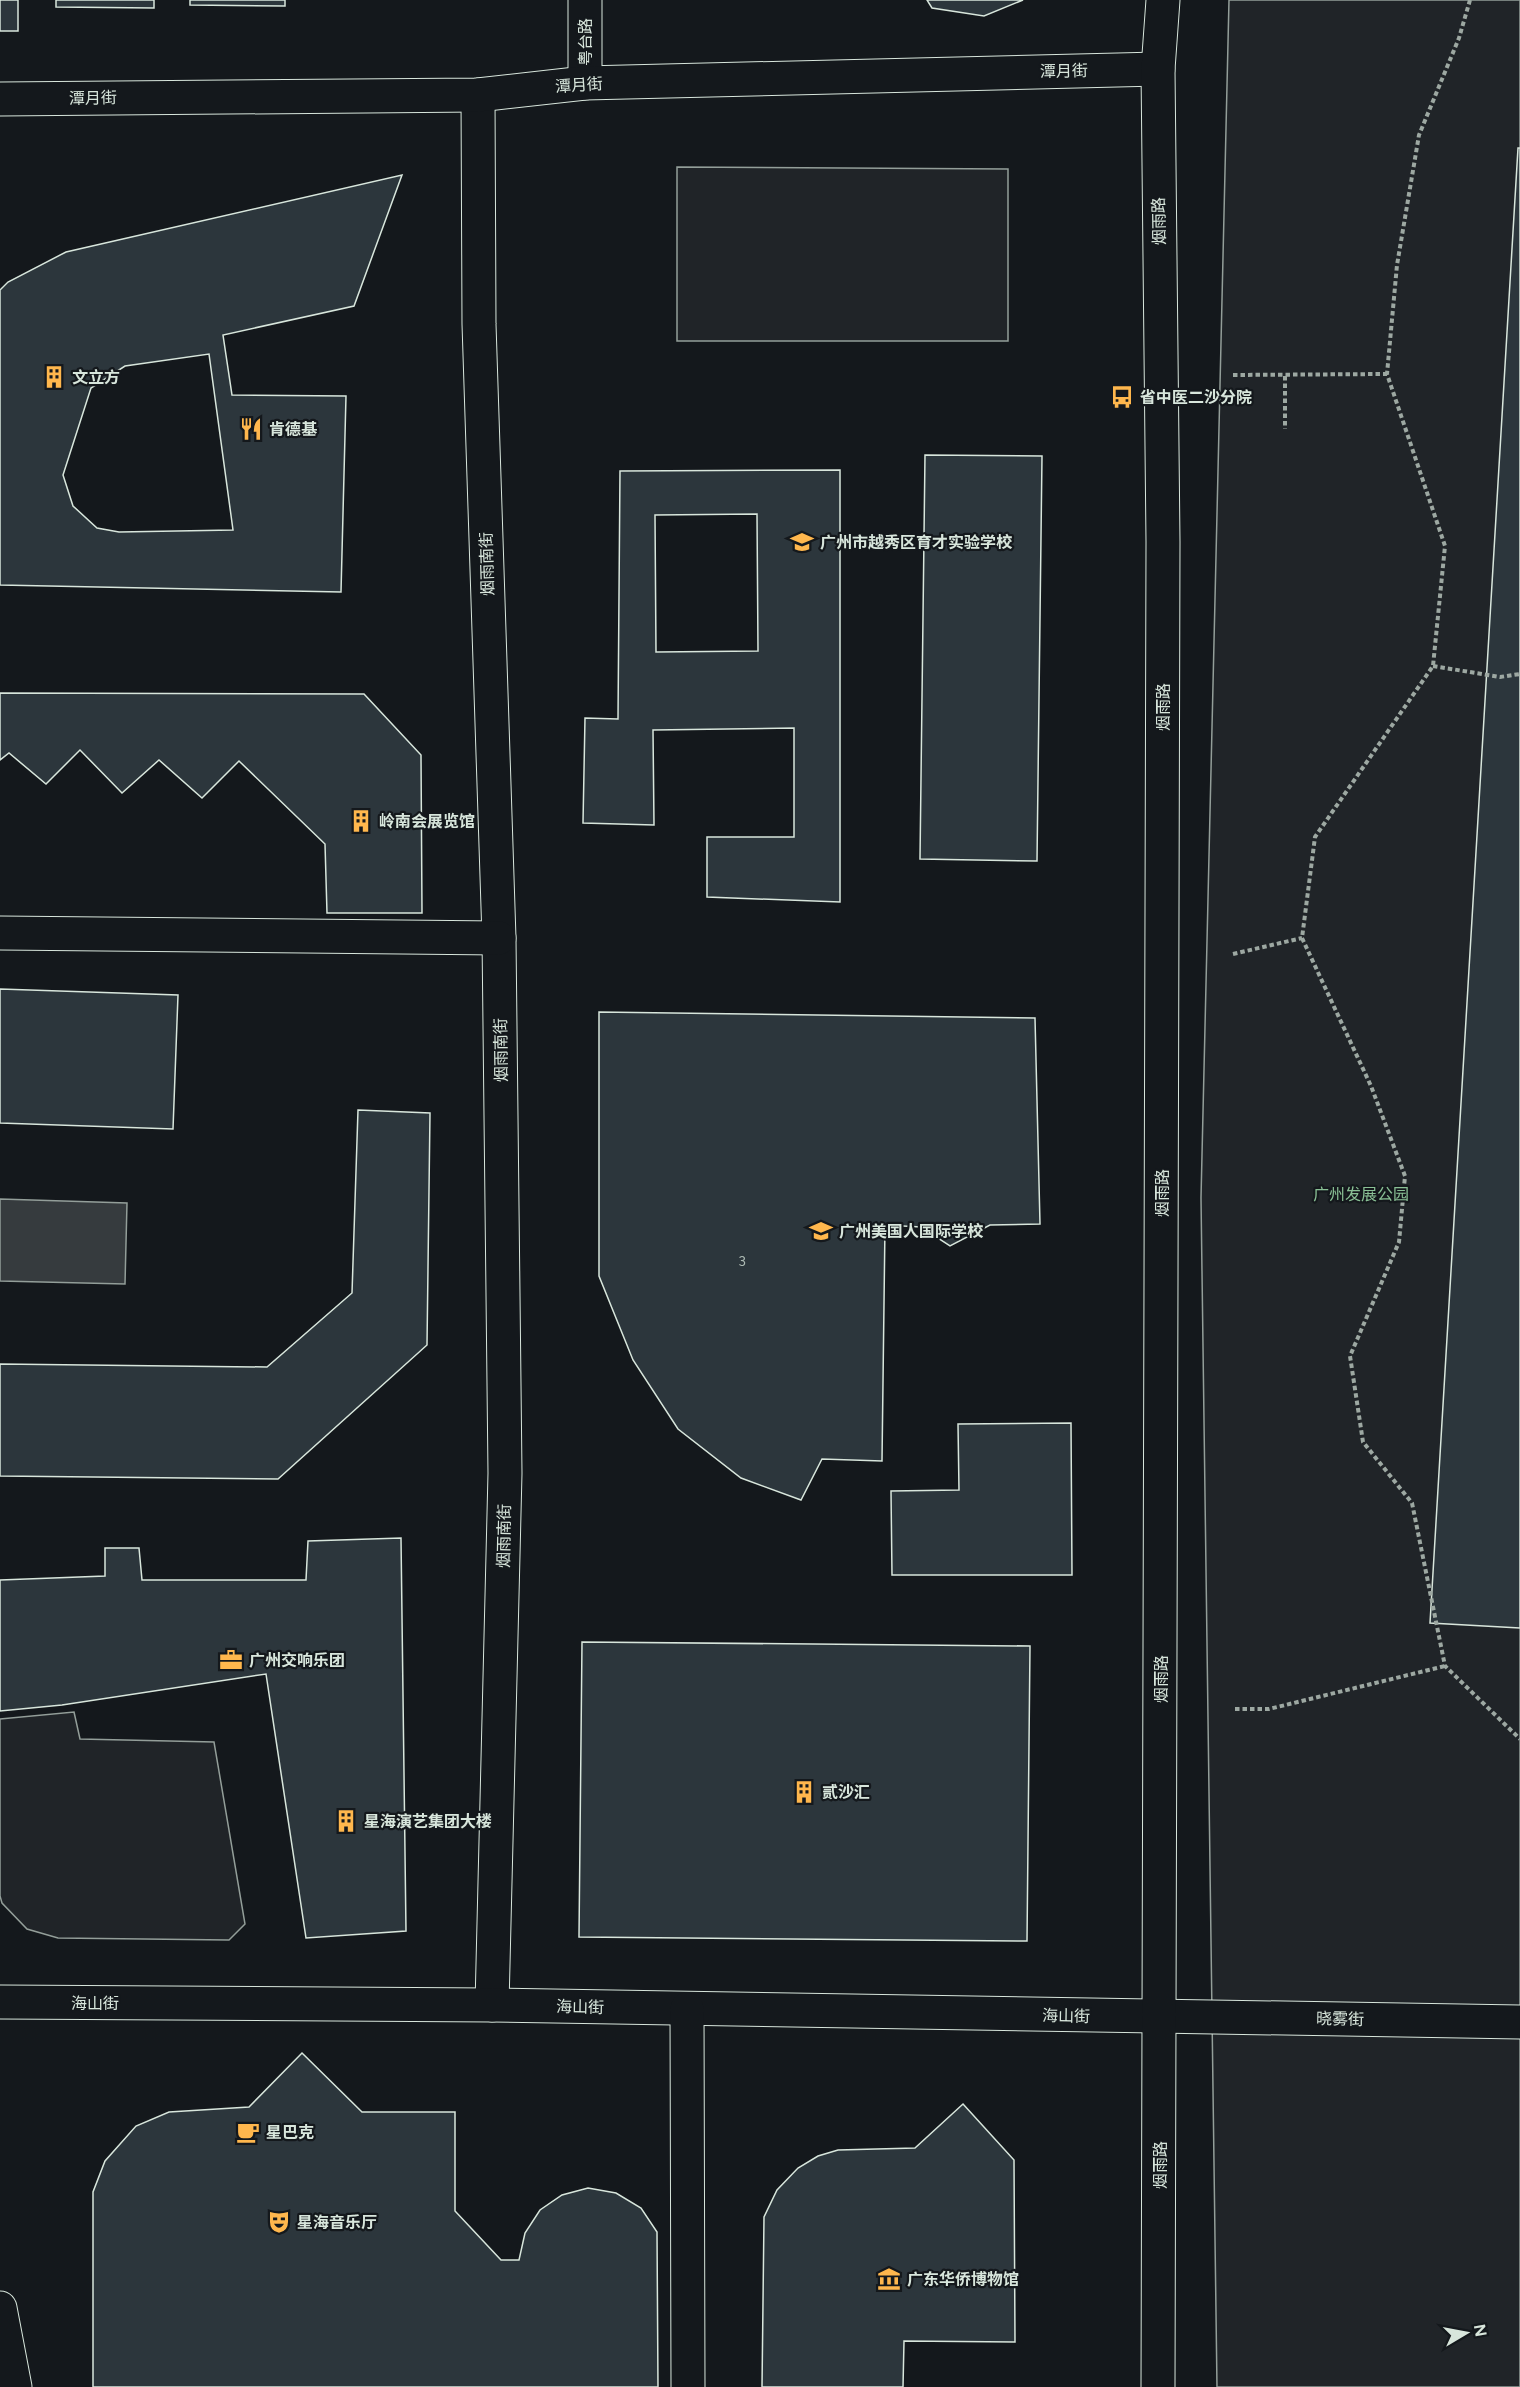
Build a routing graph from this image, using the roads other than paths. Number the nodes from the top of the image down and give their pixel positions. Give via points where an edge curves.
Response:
1 (585, 0) edge
2 (1163, 0) edge
3 (1158, 69) junction
4 (585, 83) junction
5 (478, 94) junction
6 (0, 99) edge
7 (0, 933) edge
8 (499, 939) junction
9 (0, 2002) edge
10 (492, 2005) junction
11 (687, 2009) junction
12 (1161, 2017) junction
13 (1520, 2022) edge
14 (0, 2308) edge
15 (15, 2387) edge
16 (688, 2387) edge
17 (1158, 2387) edge

1 - 4 street, 粤台路
2 - 3 street, 烟雨路
3 - 4 street, 潭月街
3 - 12 street, 烟雨路 via 1163,542
4 - 5 street, 潭月街
5 - 6 street, 潭月街
5 - 8 street, 烟雨南街 via 479,324
7 - 8 street
8 - 10 street, 烟雨南街 via 505,1473
9 - 10 street, 海山街
10 - 11 street, 海山街
11 - 12 street, 海山街
11 - 16 street
12 - 13 street, 晓雾街
12 - 17 street, 烟雨路
14 - 15 street

